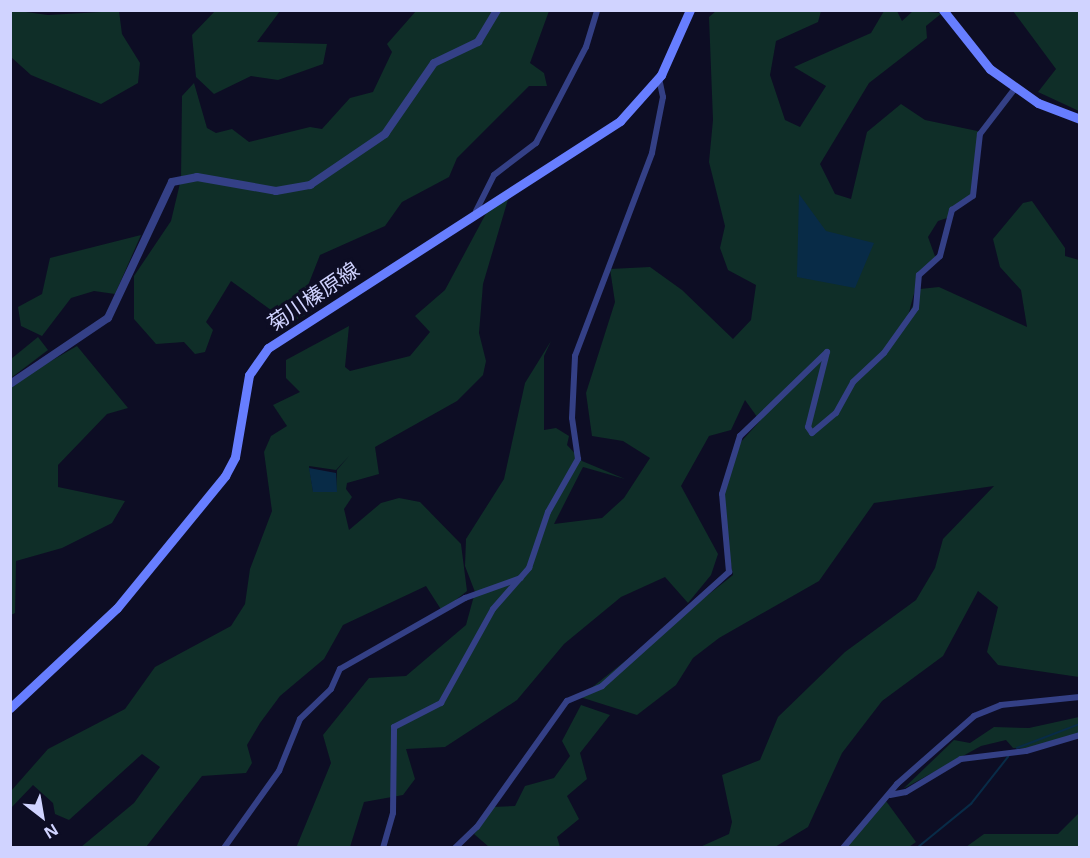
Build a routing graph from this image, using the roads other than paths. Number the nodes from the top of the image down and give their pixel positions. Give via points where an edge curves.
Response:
1 (497, 10) edge
2 (597, 10) edge
3 (690, 10) edge
4 (943, 10) edge
5 (658, 78) junction
6 (1016, 87) junction
7 (1080, 119) edge
8 (476, 211) junction
9 (10, 384) edge
10 (522, 578) junction
11 (1080, 698) edge
12 (10, 708) edge
13 (1080, 735) edge
14 (890, 795) junction
15 (224, 848) edge
16 (383, 848) edge
17 (455, 848) edge
18 (843, 848) edge

1 - 9 street via 478,42 434,63 385,134 310,185 276,190 197,177 172,182 108,318
2 - 8 street via 586,47 536,143 494,175
3 - 5 main road, 菊川榛原線
4 - 6 main road via 977,57
5 - 8 main road, 菊川榛原線 via 620,121
5 - 10 street via 663,97 652,153 575,356 572,418 580,454
6 - 7 main road via 1044,106
6 - 17 street via 980,135 973,196 952,210 940,256 919,275 916,308 884,353 853,382 836,413 812,433 808,427 827,352 740,436 722,494 729,572 602,686 567,701 477,827
8 - 12 main road, 菊川榛原線 via 268,348 249,375 235,457 225,476 117,608
10 - 15 street via 465,598 342,667 332,689 300,719 274,781
10 - 16 street via 493,609 441,703 394,727 393,813
11 - 14 street via 1001,705 974,716
13 - 14 street via 1026,751 961,759 906,792
14 - 18 street

